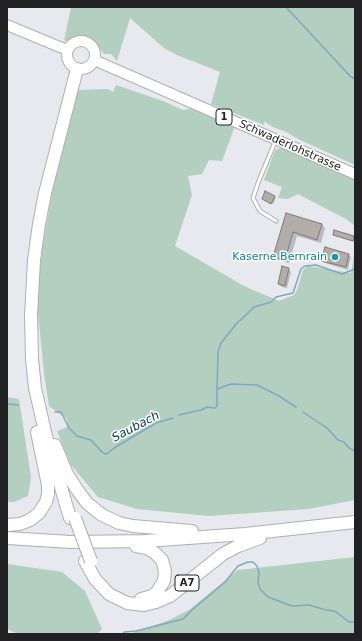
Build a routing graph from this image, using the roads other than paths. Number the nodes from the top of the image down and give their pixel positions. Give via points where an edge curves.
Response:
1 (7, 25) edge
2 (68, 50) junction
3 (94, 60) junction
4 (77, 69) junction
5 (276, 140) junction
6 (355, 174) edge
7 (276, 221) dead end
8 (31, 316) junction
9 (32, 359) junction
10 (50, 434) junction
11 (355, 514) edge
12 (73, 518) junction
13 (355, 522) edge
14 (7, 525) edge
15 (300, 528) junction
16 (7, 530) edge
17 (192, 531) junction
18 (7, 538) edge
19 (107, 542) junction
20 (88, 561) junction

1 - 2 main road
2 - 3 main road via 72,44 84,42 92,47
2 - 4 main road via 67,60
3 - 4 main road via 89,67
3 - 5 main road, Schwaderlohstrasse / 1
4 - 8 highway via 39,224
5 - 6 main road, Schwaderlohstrasse / 1
5 - 7 lane via 253,198 260,211
8 - 9 highway, A7
8 - 10 highway, A7
9 - 12 highway, A7 via 43,425
9 - 14 highway, A7 via 36,424 48,494 42,510 33,518 24,523
10 - 12 highway, A7
10 - 17 highway, A7 via 74,486 97,511 125,525
11 - 17 highway, A7
12 - 20 highway, A7
13 - 15 highway, A7
15 - 19 highway, A7 via 181,539
15 - 20 highway, A7 via 238,546 216,559 170,596 148,604 130,604 109,594 95,579
16 - 17 highway, A7 via 86,534
18 - 19 highway, A7
19 - 20 highway, A7 via 143,547 158,555 166,574 157,592 143,599 131,599 120,595 104,583

